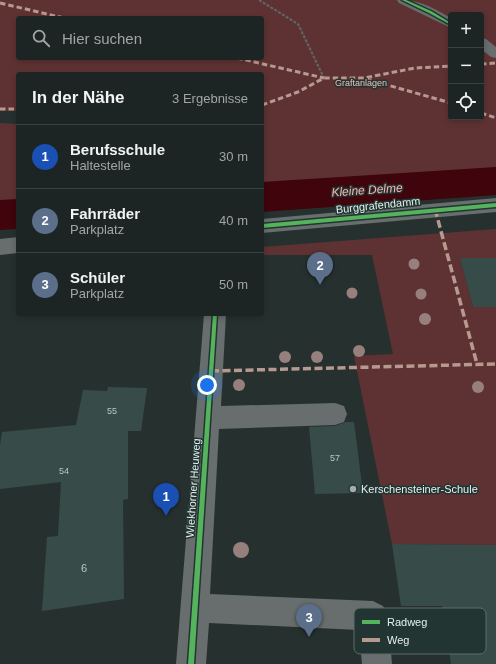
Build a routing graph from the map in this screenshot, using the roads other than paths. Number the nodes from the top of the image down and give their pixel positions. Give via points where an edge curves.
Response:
1 (404, 0) edge
2 (448, 22) edge
3 (484, 44) edge
4 (496, 54) edge
5 (496, 205) edge
6 (264, 226) edge
7 (16, 245) edge
8 (0, 247) edge
9 (215, 316) edge
10 (335, 414) dead end
11 (208, 418) junction
12 (195, 608) junction
13 (354, 615) edge
14 (376, 654) edge
15 (192, 664) edge
16 (377, 664) edge

1 - 2 street
3 - 4 street
5 - 6 street, Burggrafendamm
7 - 8 street
9 - 11 street, Wiekhorner Heuweg
10 - 11 street
11 - 12 street, Wiekhorner Heuweg
12 - 13 street
12 - 15 street, Wiekhorner Heuweg
14 - 16 street

